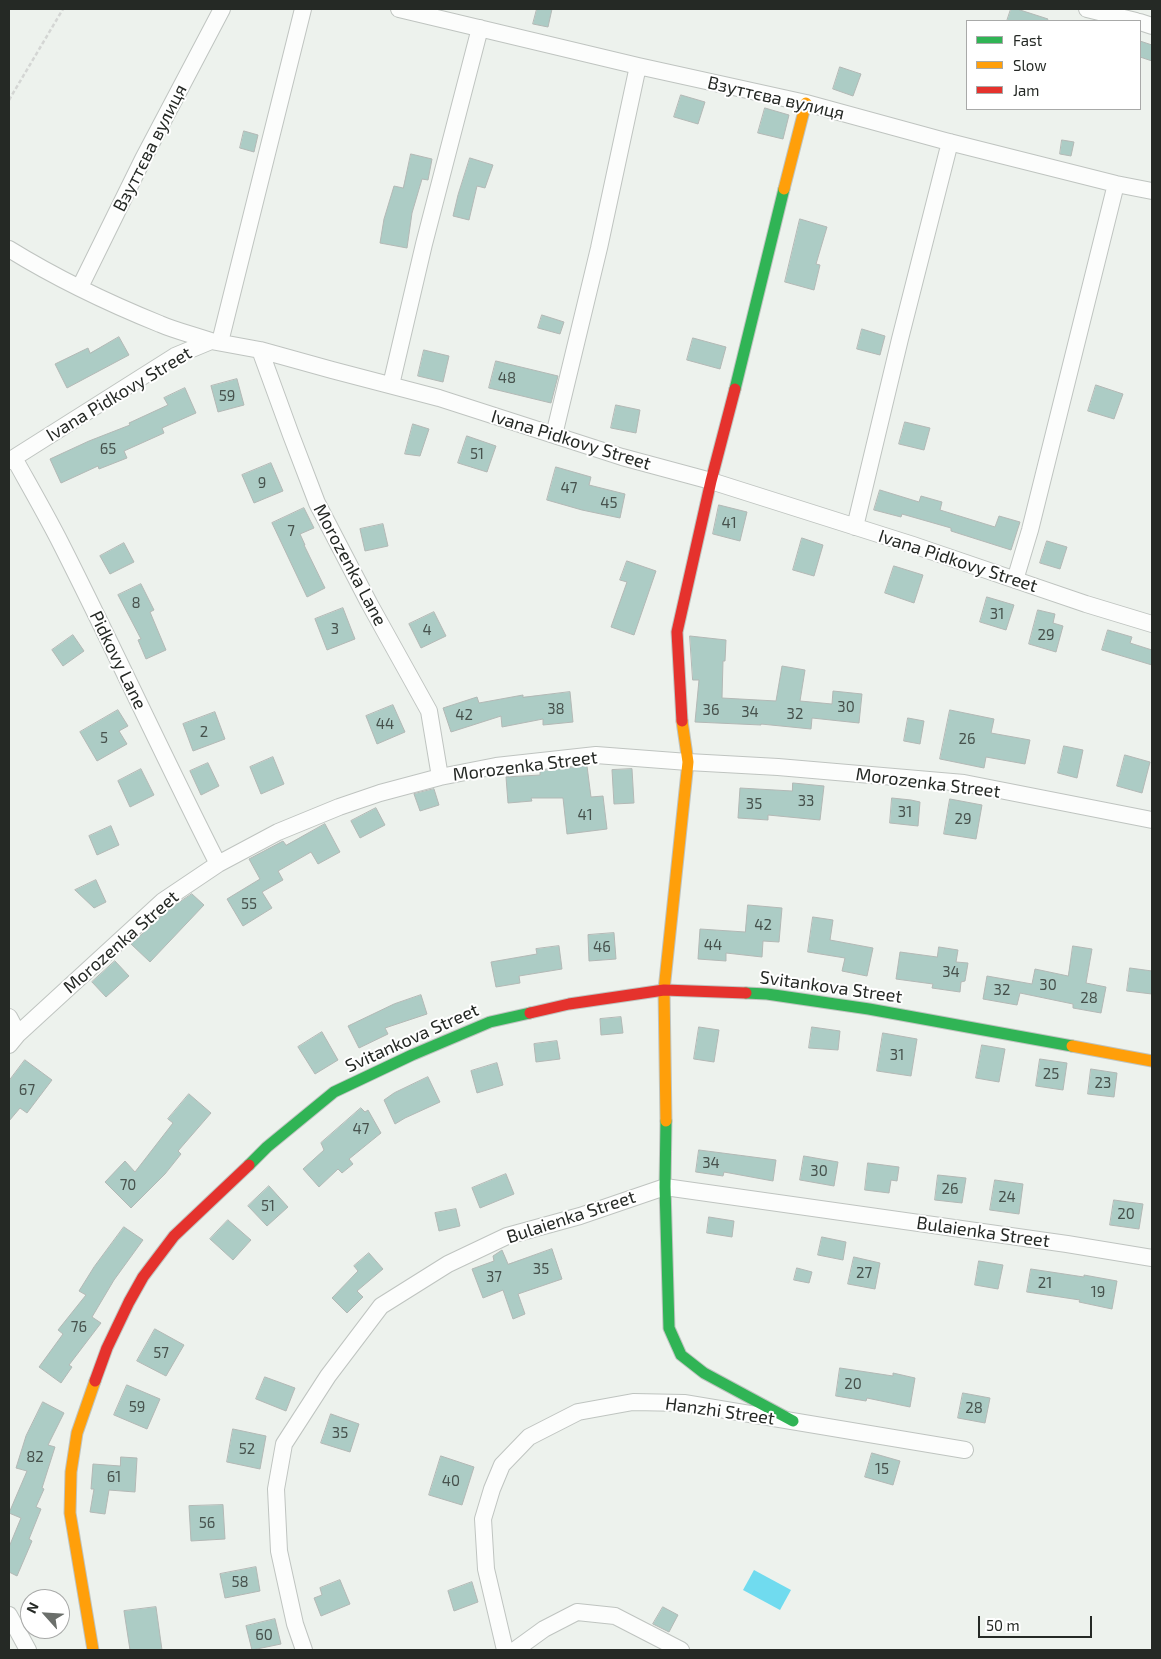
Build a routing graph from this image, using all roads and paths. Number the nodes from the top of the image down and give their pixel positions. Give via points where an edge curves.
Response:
1 (63, 9) edge
2 (222, 9) edge
3 (303, 9) edge
4 (399, 9) edge
5 (1087, 9) edge
6 (1132, 20) edge
7 (480, 28) junction
8 (638, 66) junction
9 (9, 100) edge
10 (806, 103) junction
11 (950, 142) junction
12 (1116, 184) junction
13 (1152, 191) edge
14 (9, 248) edge
15 (80, 287) junction
16 (215, 341) junction
17 (260, 350) junction
18 (392, 385) junction
19 (554, 435) junction
20 (11, 460) edge
21 (711, 481) junction
22 (856, 527) junction
23 (1015, 580) junction
24 (1152, 624) edge
25 (688, 762) junction
26 (440, 777) junction
27 (1152, 820) edge
28 (218, 864) junction
29 (664, 990) junction
30 (9, 1017) edge
31 (13, 1040) edge
32 (1152, 1061) edge
33 (664, 1186) junction
34 (1152, 1258) edge
35 (793, 1421) junction
36 (965, 1450) dead end
37 (9, 1615) edge
38 (28, 1650) edge
39 (93, 1650) edge
40 (304, 1650) edge
41 (505, 1650) edge
42 (515, 1650) edge
43 (681, 1650) edge

1 - 9 path
2 - 15 street, Взуттєва вулиця via 142,159
3 - 16 street
4 - 7 street, Взуттєва вулиця
5 - 6 street
7 - 8 street, Взуттєва вулиця
7 - 18 street via 424,244
8 - 10 street, Взуттєва вулиця
8 - 19 street
10 - 11 street, Взуттєва вулиця
10 - 21 street
11 - 12 street, Взуттєва вулиця
11 - 22 street
12 - 13 street, Взуттєва вулиця
12 - 23 street
14 - 15 street
15 - 16 street via 161,325
16 - 17 street, Ivana Pidkovy Street
16 - 20 street, Ivana Pidkovy Street via 175,356
17 - 18 street, Ivana Pidkovy Street
17 - 26 street, Morozenka Lane via 317,503 429,711
18 - 19 street, Ivana Pidkovy Street
19 - 21 street, Ivana Pidkovy Street
20 - 28 street, Pidkovy Lane via 57,536
21 - 22 street, Ivana Pidkovy Street
21 - 25 street via 677,632 682,724
22 - 23 street, Ivana Pidkovy Street
23 - 24 street, Ivana Pidkovy Street
25 - 26 street, Morozenka Street via 596,755 496,766
25 - 27 street, Morozenka Street via 964,784
25 - 29 street
26 - 28 street, Morozenka Street via 338,807 278,832
28 - 31 street, Morozenka Street via 163,901
29 - 32 street, Svitankova Street via 767,994 869,1009
29 - 33 street
29 - 39 street, Svitankova Street via 569,1004 490,1022 334,1092 267,1147 174,1236 143,1277 129,1302 107,1348 77,1432 70,1513
30 - 31 street
33 - 34 street, Bulaienka Street
33 - 35 street via 669,1328 681,1354 704,1373
33 - 40 street, Bulaienka Street via 580,1216 506,1236 448,1264 381,1306 328,1376 284,1444 276,1489 278,1551
35 - 36 street, Hanzhi Street
35 - 41 street, Hanzhi Street via 684,1403 633,1402 578,1412 529,1437 502,1465 484,1519 486,1569
37 - 38 street
42 - 43 street via 544,1629 578,1612 615,1616

